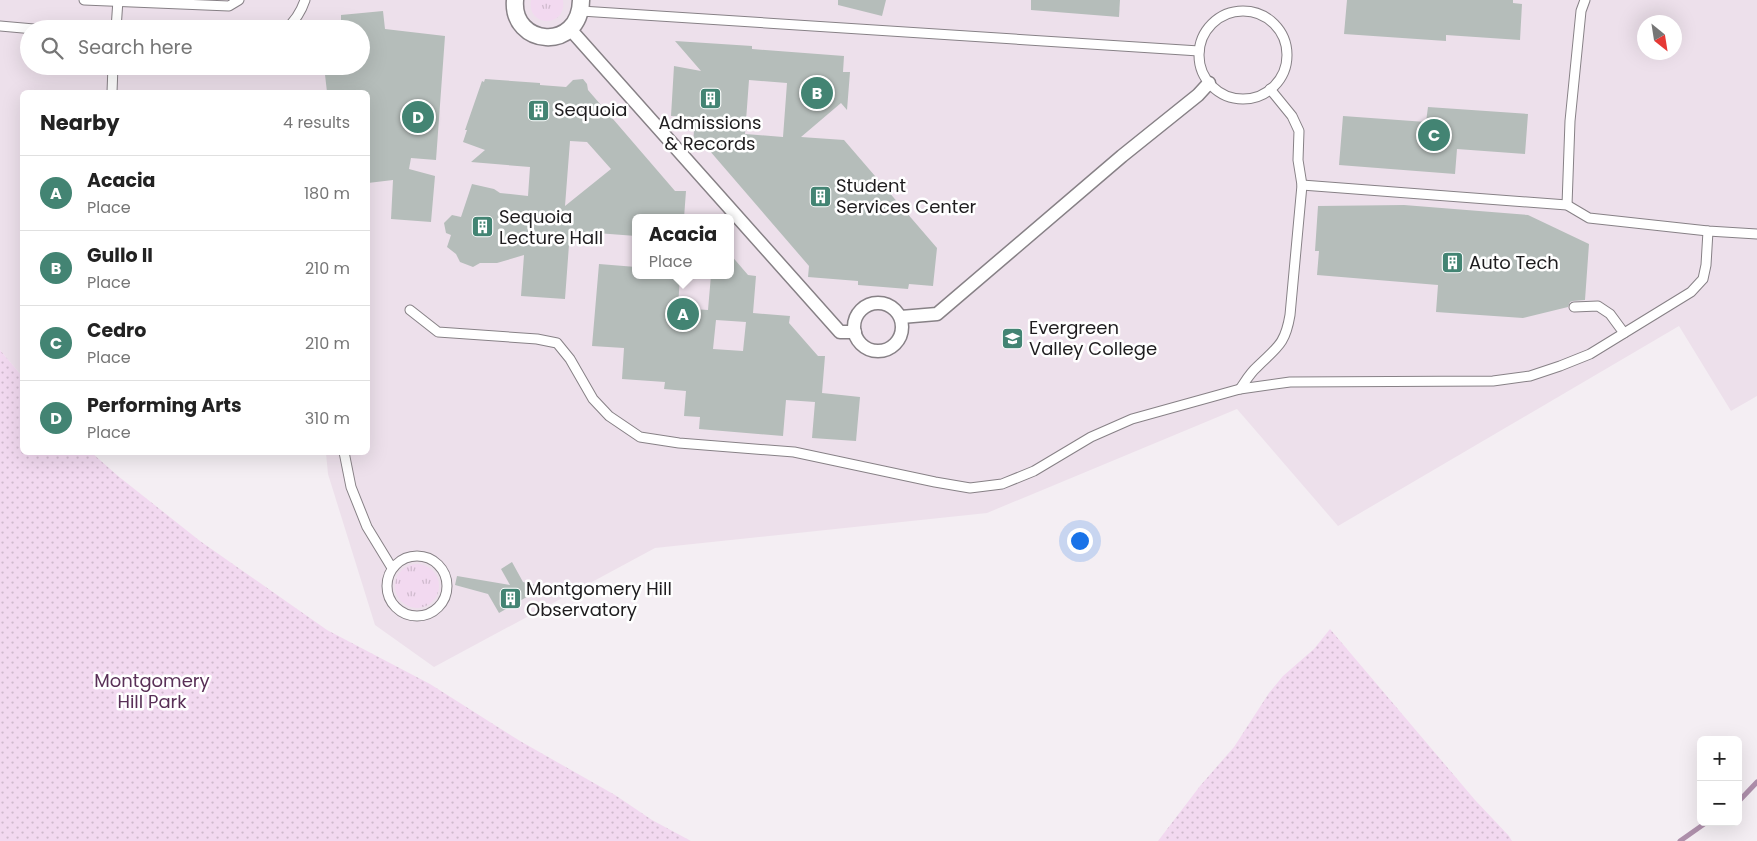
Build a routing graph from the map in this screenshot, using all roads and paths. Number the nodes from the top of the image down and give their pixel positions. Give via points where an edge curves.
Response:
1 (84, 0) edge
2 (239, 0) edge
3 (305, 0) edge
4 (515, 0) edge
5 (1585, 0) edge
6 (118, 1) edge
7 (581, 5) edge
8 (117, 20) edge
9 (295, 20) edge
10 (0, 26) edge
11 (20, 28) edge
12 (570, 29) junction
13 (1199, 51) junction
14 (113, 75) edge
15 (1209, 83) junction
16 (1270, 89) junction
17 (112, 90) edge
18 (1302, 186) junction
19 (1567, 205) junction
20 (1708, 231) junction
21 (1757, 234) edge
22 (1574, 307) dead end
23 (410, 310) dead end
24 (901, 318) junction
25 (855, 332) junction
26 (1624, 333) junction
27 (1240, 390) junction
28 (345, 455) edge
29 (392, 568) junction

1 - 6 lane
2 - 6 lane via 229,6
3 - 9 lane
4 - 12 street via 517,16 530,32 550,37
5 - 19 lane via 1581,11 1570,122
6 - 8 lane
7 - 12 street via 577,21
7 - 13 lane
10 - 11 lane
12 - 25 street via 840,332
13 - 15 lane via 1200,68
13 - 16 lane via 1203,36 1212,23 1226,14 1241,10 1270,20 1281,32 1286,46 1286,62 1281,77
14 - 17 lane
15 - 16 lane via 1232,97 1258,96
15 - 24 street via 937,314
16 - 18 lane via 1292,116 1299,131 1298,160
18 - 19 lane
18 - 27 lane via 1287,332 1275,351 1255,368
19 - 20 lane via 1589,218
20 - 21 lane
20 - 26 lane via 1703,278 1691,292
22 - 26 lane via 1598,306 1610,314
23 - 27 lane via 438,332 537,339 557,344 570,359 592,399 609,416 640,436 679,443 794,452 970,488 1002,484 1034,472 1091,437 1132,419
24 - 25 street via 890,306 875,303 861,310
24 - 25 street via 902,333 886,349 863,345
26 - 27 lane via 1590,354 1530,376 1493,381 1290,382
28 - 29 lane via 351,487 367,527
29 - 29 lane via 386,587 393,605 400,611 421,615 440,605 447,585 445,574 435,562 409,556

